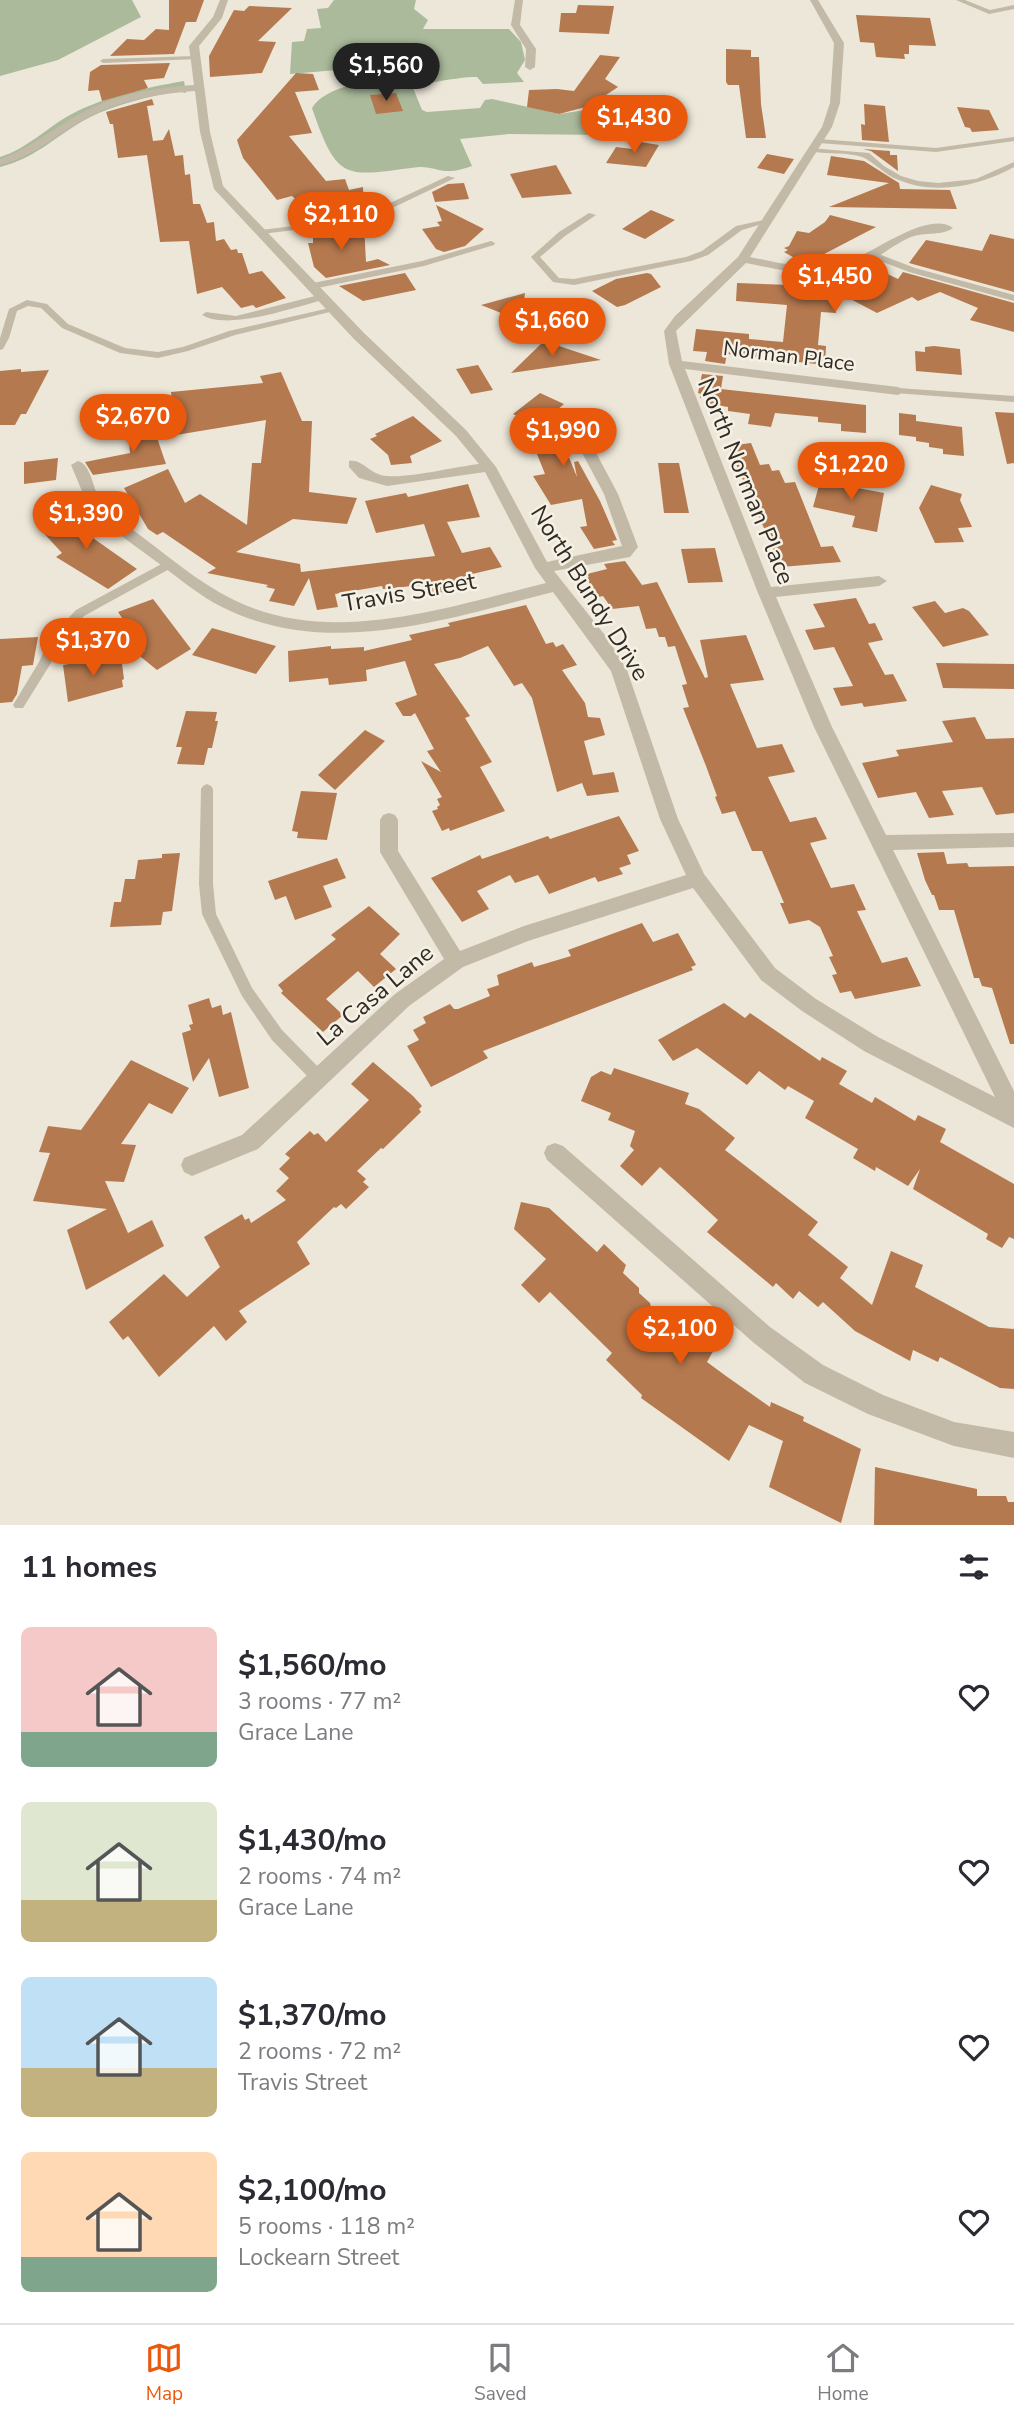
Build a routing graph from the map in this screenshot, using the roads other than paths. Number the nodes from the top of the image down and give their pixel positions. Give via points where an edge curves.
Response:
1 (224, 0) edge
2 (519, 0) edge
3 (814, 0) edge
4 (958, 0) edge
5 (1014, 7) edge
6 (195, 58) junction
7 (103, 61) dead end
8 (530, 67) dead end
9 (198, 88) junction
10 (1014, 139) edge
11 (816, 146) junction
12 (0, 162) edge
13 (1014, 163) edge
14 (451, 178) dead end
15 (592, 215) dead end
16 (768, 221) junction
17 (947, 228) dead end
18 (261, 232) junction
19 (491, 243) dead end
20 (873, 255) junction
21 (744, 259) junction
22 (318, 291) junction
23 (1014, 298) edge
24 (334, 310) junction
25 (206, 316) dead end
26 (0, 347) edge
27 (676, 364) junction
28 (898, 391) joint
29 (1014, 399) edge
30 (570, 417) dead end
31 (354, 464) dead end
32 (78, 465) dead end
33 (489, 467) junction
34 (169, 564) junction
35 (542, 568) junction
36 (879, 580) dead end
37 (556, 586) junction
38 (766, 593) junction
39 (19, 705) dead end
40 (206, 789) dead end
41 (388, 820) dead end
42 (1014, 840) edge
43 (879, 843) junction
44 (697, 879) junction
45 (456, 961) junction
46 (319, 1078) junction
47 (1014, 1115) edge
48 (555, 1153) dead end
49 (192, 1165) dead end
50 (1014, 1445) edge

1 - 6 street via 217,18 194,46
2 - 8 street via 516,27 532,47
3 - 11 street, North Norman Place via 839,43 835,103
4 - 5 lane via 989,12
6 - 7 lane
6 - 9 street, North Bundy Drive
9 - 12 street via 152,92 110,104 79,118 26,153
9 - 18 street, North Bundy Drive via 218,187
10 - 11 lane via 936,150
11 - 13 lane via 866,155 901,179 933,185 986,180
11 - 16 street, North Norman Place
14 - 18 lane via 360,220
15 - 16 lane via 535,257 556,280 574,282 688,259 739,229
16 - 21 street, North Norman Place
17 - 20 street via 910,232
18 - 22 street, North Bundy Drive
19 - 22 lane
20 - 21 street via 831,270 806,271
20 - 23 lane
21 - 27 street, North Norman Place via 670,331
22 - 24 street, North Bundy Drive
22 - 25 lane via 236,319
24 - 26 lane via 232,333 185,349 141,355 65,326 44,306 27,303 13,309
24 - 33 street, North Bundy Drive via 461,433
27 - 28 street, Norman Place
27 - 38 street, North Norman Place
28 - 29 lane
30 - 35 street via 611,494 630,547 625,553
31 - 33 street via 364,475 387,481
32 - 34 street, Travis Street via 95,502
33 - 35 street, North Bundy Drive
34 - 37 street, Travis Street via 236,608 310,628 349,629 401,622
34 - 39 lane via 80,613 54,639
35 - 37 street, North Bundy Drive
36 - 38 street
37 - 44 street, North Bundy Drive via 619,670 669,819
38 - 43 street, North Norman Place
40 - 46 lane via 209,914 247,992 277,1035
41 - 45 street via 389,852
42 - 43 street
43 - 47 street, North Norman Place
44 - 45 street, La Casa Lane via 524,934
44 - 47 street, North Bundy Drive via 768,974 809,1005 871,1044
45 - 46 street, La Casa Lane via 402,1000
46 - 49 street, La Casa Lane via 250,1142
48 - 50 street via 762,1335 814,1374 877,1405 954,1434

